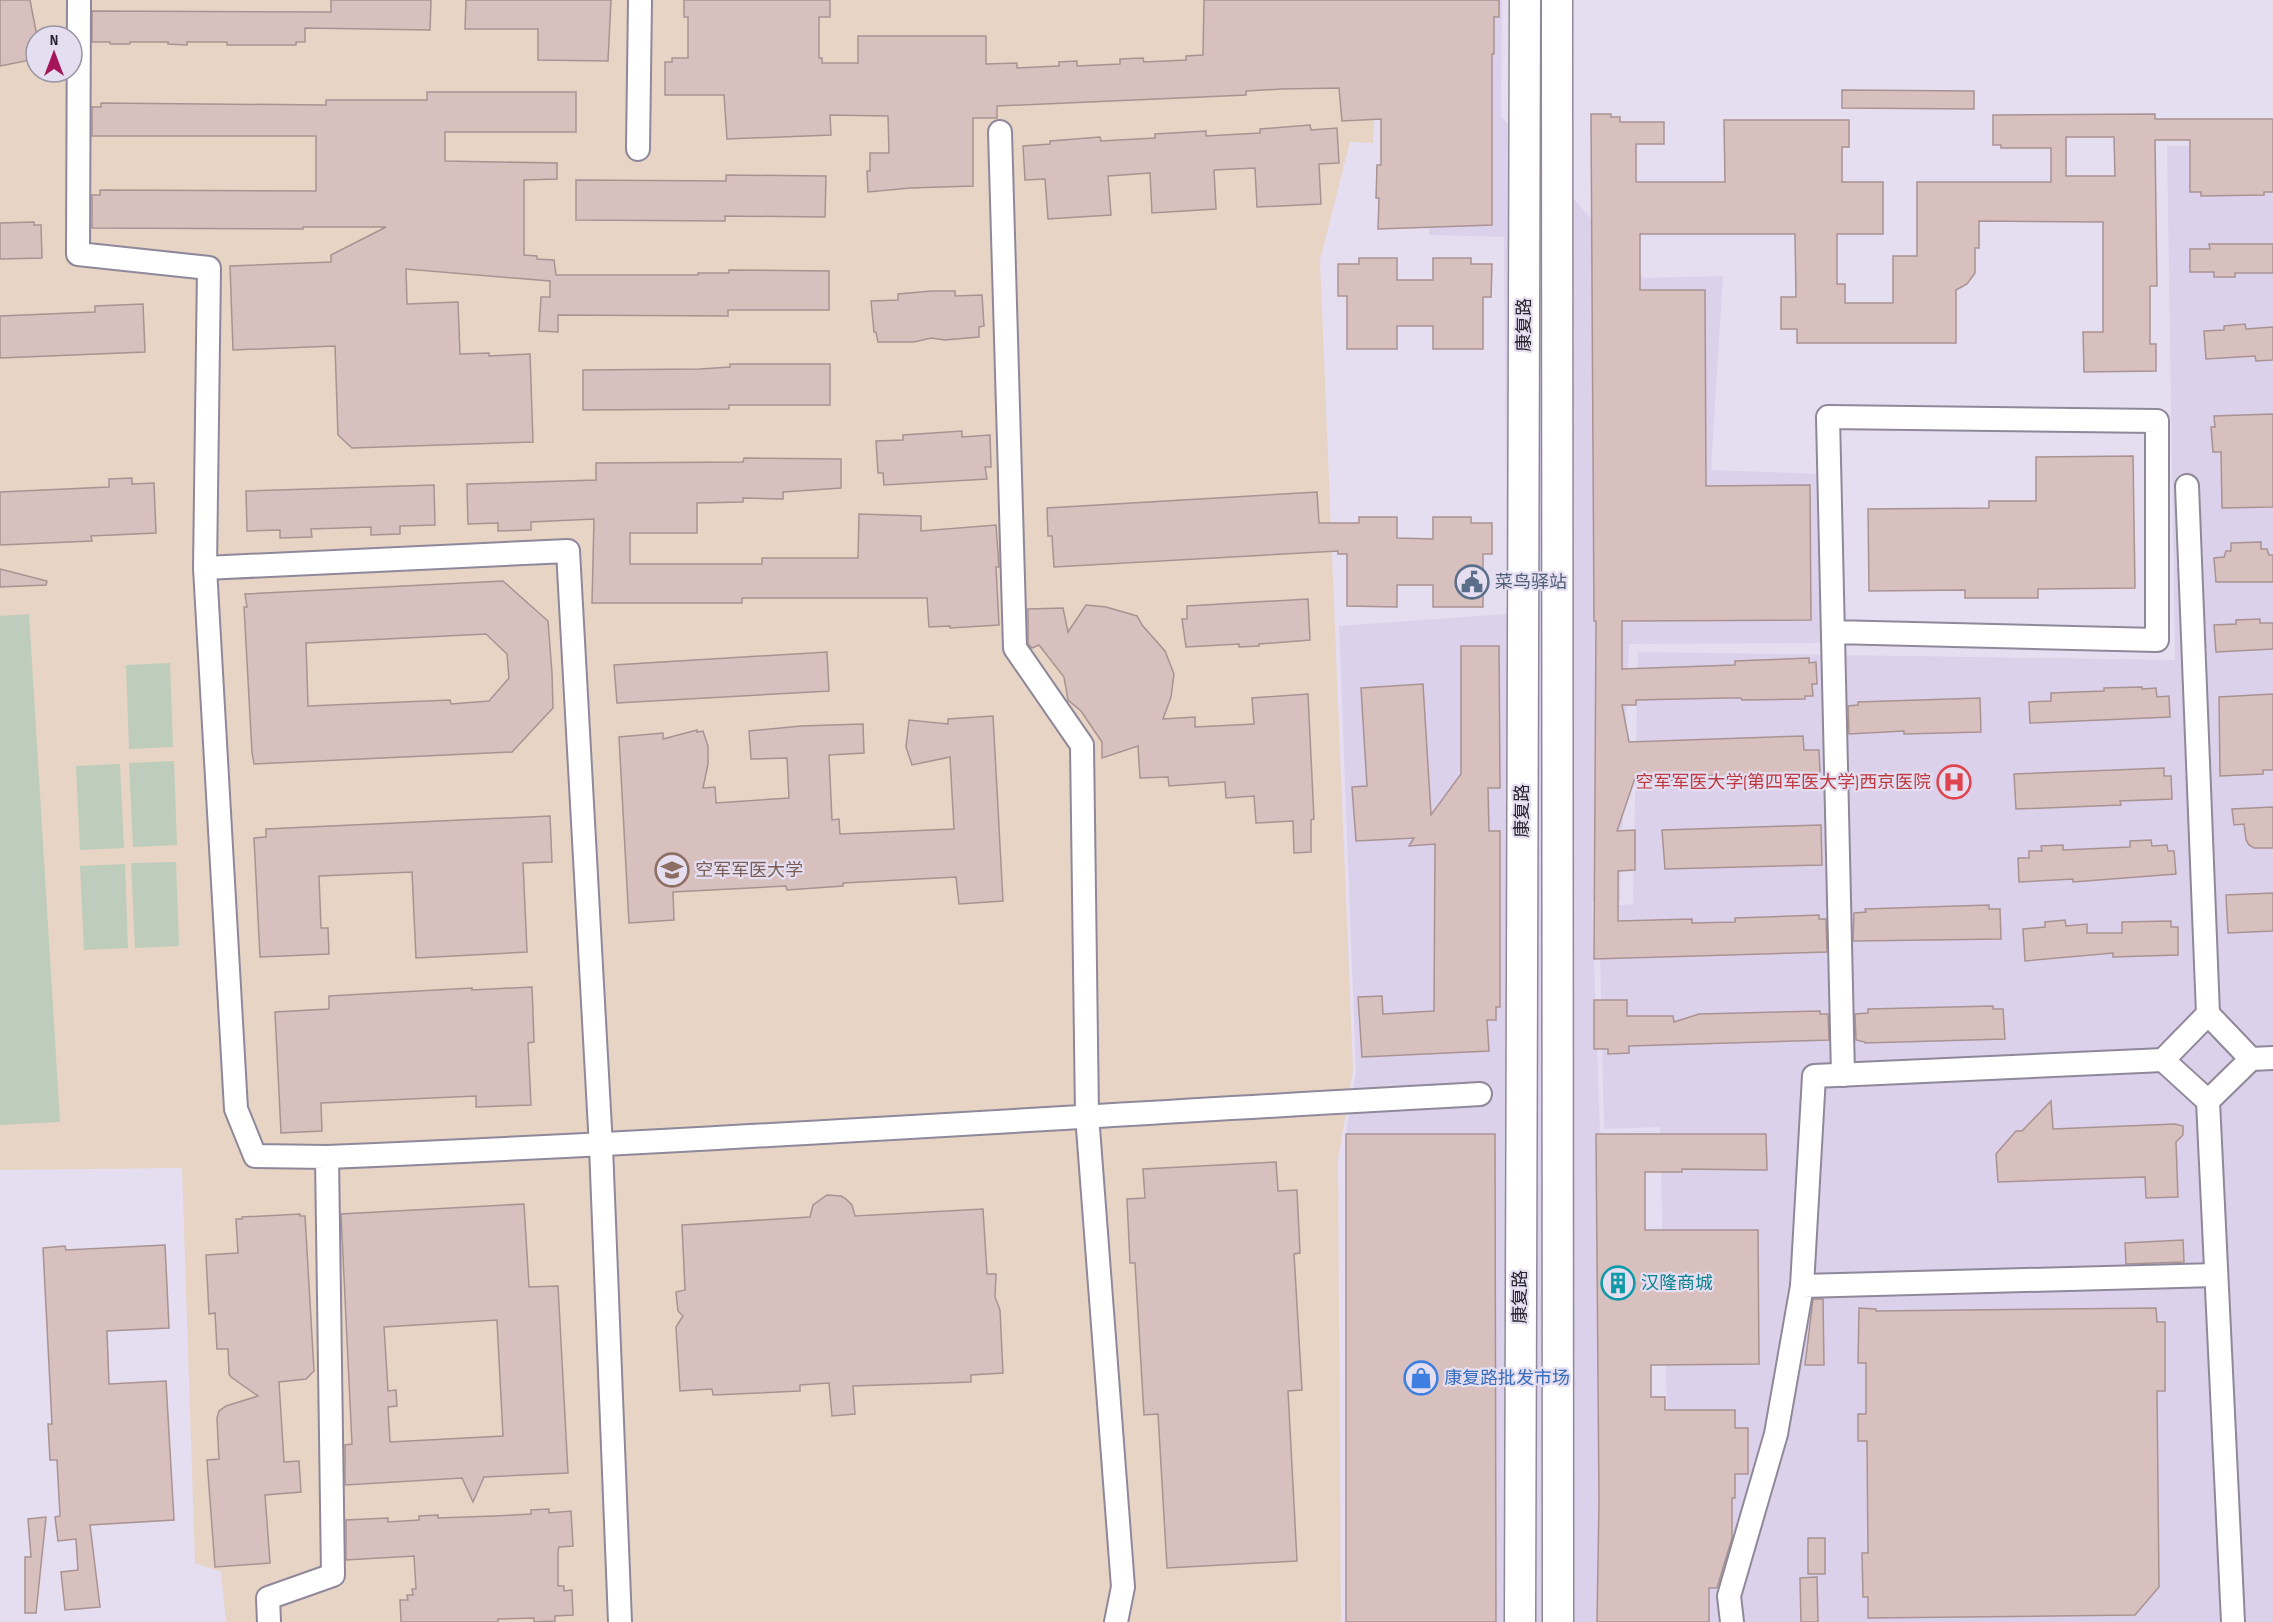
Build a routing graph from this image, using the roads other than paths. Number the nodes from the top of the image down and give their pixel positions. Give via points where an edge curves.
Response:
1 (79, 0) edge
2 (640, 0) edge
3 (1525, 0) edge
4 (1557, 0) edge
5 (1000, 132) dead end
6 (638, 149) dead end
7 (2187, 486) dead end
8 (205, 568) junction
9 (1833, 632) junction
10 (2208, 1014) junction
11 (2262, 1059) edge
12 (2163, 1060) junction
13 (1843, 1075) junction
14 (1480, 1094) dead end
15 (2208, 1101) junction
16 (1087, 1115) junction
17 (601, 1146) junction
18 (327, 1157) junction
19 (2216, 1275) junction
20 (1802, 1286) junction
21 (269, 1622) edge
22 (620, 1622) edge
23 (1116, 1622) edge
24 (1520, 1622) edge
25 (1558, 1622) edge
26 (1732, 1622) edge
27 (2233, 1622) edge

1 - 8 street via 78,254 209,268
2 - 6 street
3 - 24 main road, 康复路
4 - 25 main road, 康复路
5 - 16 street via 1015,648 1082,745
7 - 10 street
8 - 17 street via 568,551
8 - 18 street via 236,1109 255,1156
9 - 9 street via 1828,417 2157,421 2157,640
9 - 13 street
10 - 11 street
10 - 12 street
11 - 15 street
12 - 13 street
12 - 15 street
13 - 20 street via 1814,1076
14 - 16 street
15 - 19 street
16 - 17 street
16 - 23 street via 1123,1587
17 - 18 street
17 - 22 street
18 - 21 street via 333,1575 268,1598
19 - 20 street
19 - 27 street
20 - 26 street via 1776,1434 1729,1596

